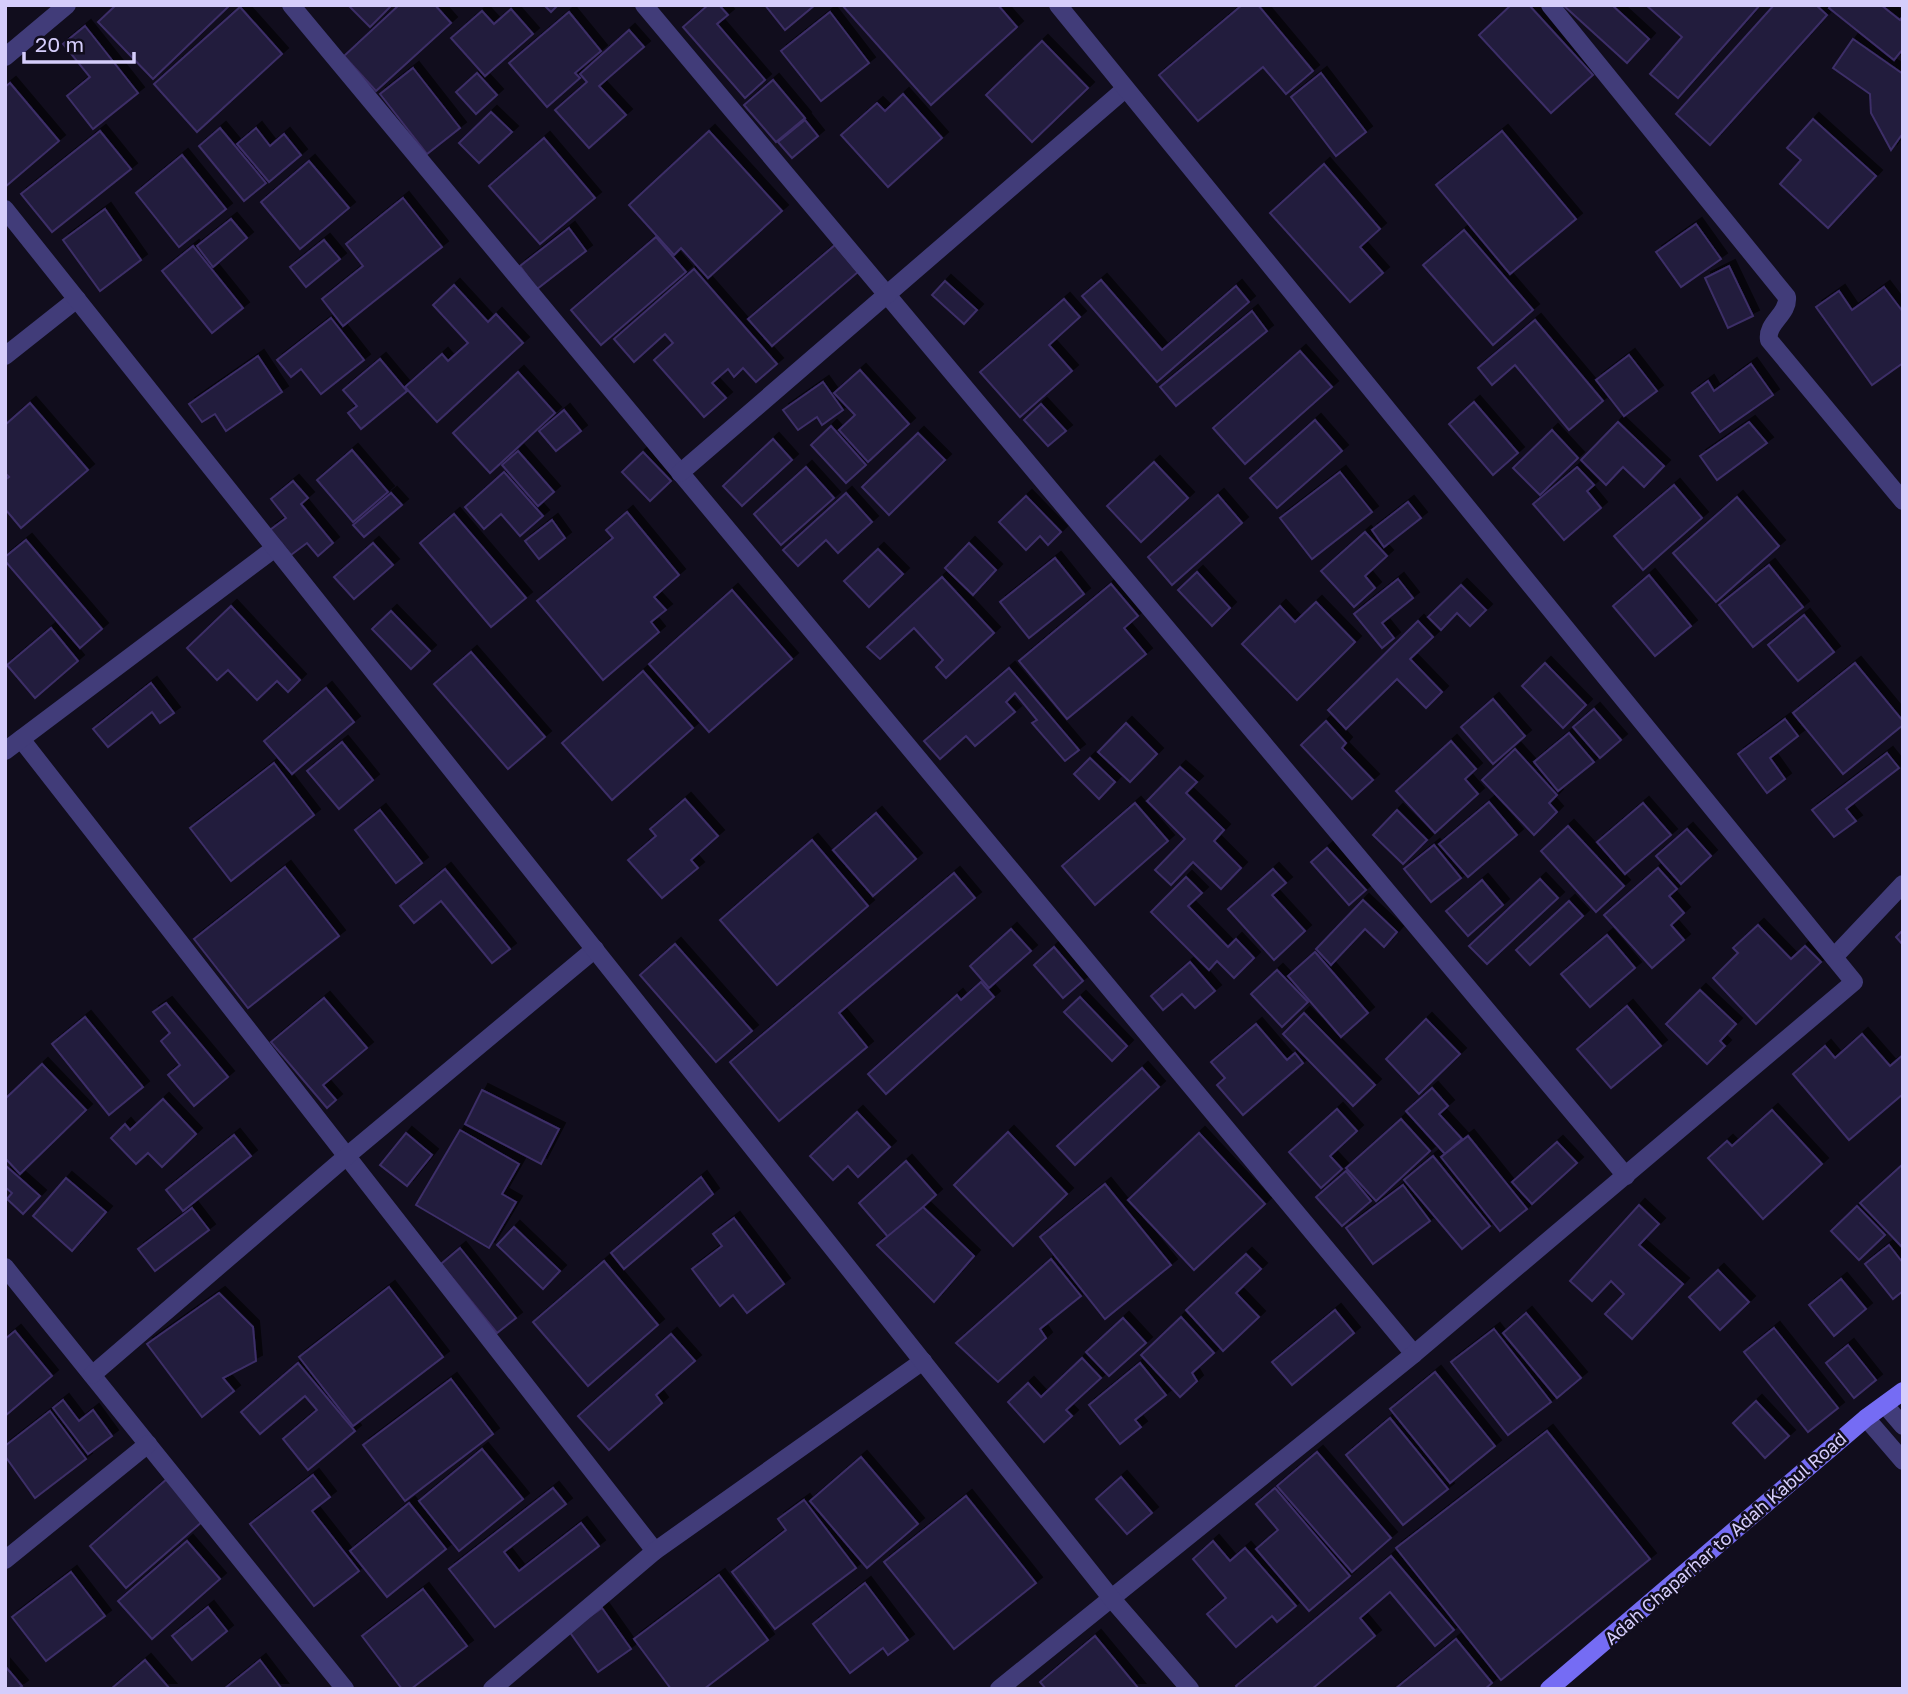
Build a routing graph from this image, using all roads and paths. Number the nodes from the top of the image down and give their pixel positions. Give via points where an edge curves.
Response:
1 (67, 5) edge
2 (291, 5) edge
3 (644, 5) edge
4 (1058, 5) edge
5 (1550, 5) edge
6 (5, 57) edge
7 (1125, 89) junction
8 (5, 209) edge
9 (886, 294) junction
10 (77, 299) junction
11 (5, 356) edge
12 (680, 473) junction
13 (1903, 501) edge
14 (275, 548) junction
15 (21, 739) junction
16 (5, 751) edge
17 (1903, 884) edge
18 (595, 949) junction
19 (1834, 957) junction
20 (348, 1156) junction
21 (1626, 1176) junction
22 (5, 1267) edge
23 (1414, 1354) junction
24 (923, 1361) junction
25 (92, 1375) junction
26 (1903, 1391) edge
27 (1885, 1405) junction
28 (1866, 1418) junction
29 (1903, 1426) edge
30 (148, 1444) junction
31 (1903, 1461) edge
32 (655, 1551) junction
33 (5, 1560) edge
34 (1112, 1599) junction
35 (345, 1689) edge
36 (492, 1689) edge
37 (999, 1689) edge
38 (1190, 1689) edge
39 (1549, 1689) edge

1 - 6 street
2 - 12 street
3 - 9 street
4 - 7 street
5 - 13 street via 1787,298 1787,307 1768,334 1769,340
7 - 9 street
7 - 19 street
8 - 10 street
9 - 12 street
9 - 21 street
10 - 11 street
10 - 14 street
12 - 23 street
14 - 15 street
14 - 18 street
15 - 16 street
15 - 20 street
17 - 19 street
18 - 20 street
18 - 24 street
19 - 21 street via 1854,982
20 - 25 street
20 - 32 street
21 - 23 street
22 - 25 street
23 - 34 street
24 - 32 street
24 - 34 street
25 - 30 street
26 - 27 main road, Adah Chaparhar to Adah Kabul Road
27 - 28 main road, Adah Chaparhar to Adah Kabul Road
27 - 29 street
28 - 31 street
28 - 39 main road, Adah Chaparhar to Adah Kabul Road
30 - 33 street
30 - 35 street
32 - 36 street
34 - 37 street
34 - 38 street

